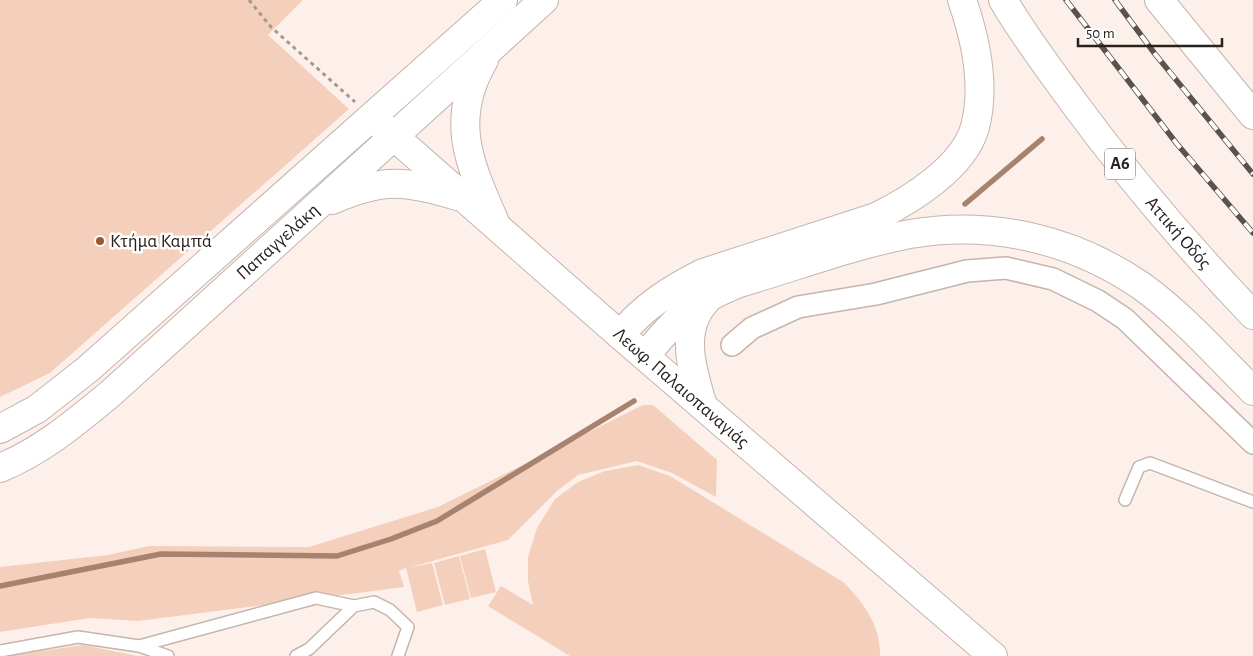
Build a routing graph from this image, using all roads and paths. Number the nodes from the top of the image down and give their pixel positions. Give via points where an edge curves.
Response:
1 (249, 0) edge
2 (502, 0) edge
3 (544, 0) edge
4 (962, 0) edge
5 (1003, 0) edge
6 (1159, 0) edge
7 (496, 44) junction
8 (1253, 115) edge
9 (372, 117) junction
10 (393, 136) junction
11 (464, 199) junction
12 (319, 205) junction
13 (497, 228) junction
14 (713, 294) junction
15 (1253, 315) edge
16 (620, 335) junction
17 (732, 345) dead end
18 (645, 356) junction
19 (1253, 391) edge
20 (703, 406) junction
21 (0, 429) edge
22 (1253, 443) edge
23 (0, 468) edge
24 (1125, 500) dead end
25 (1253, 502) edge
26 (354, 606) junction
27 (139, 646) junction
28 (0, 651) edge
29 (168, 656) edge
30 (296, 656) edge
31 (398, 656) edge
32 (993, 656) edge

1 - 9 path via 271,27
2 - 9 main road, Παπαγγελάκη
3 - 7 main road, Παπαγγελάκη
4 - 16 main road via 978,62 978,100 974,128 963,150 947,170 898,207 876,217 703,272 653,302
5 - 15 main road, Αττική Οδός / Α6 via 1114,157 1194,254
6 - 8 main road
7 - 10 main road, Παπαγγελάκη
7 - 13 main road via 473,81 466,104 464,128 474,174
9 - 10 main road, Λεωφ. Παλαιοπαναγιάς
9 - 21 main road, Παπαγγελάκη via 88,369 37,409
10 - 11 main road, Λεωφ. Παλαιοπαναγιάς
10 - 12 main road, Παπαγγελάκη
11 - 12 main road via 428,188 381,183 356,189
11 - 13 main road, Λεωφ. Παλαιοπαναγιάς
12 - 23 main road, Παπαγγελάκη via 65,432
13 - 16 main road, Λεωφ. Παλαιοπαναγιάς
14 - 18 main road via 691,306
14 - 19 main road via 739,283 910,234 964,230 1030,236 1101,262 1140,286 1176,315
14 - 20 main road via 699,308 690,333 693,371
16 - 18 main road, Λεωφ. Παλαιοπαναγιάς
17 - 22 street via 752,328 798,307 876,294 967,271 1006,268 1053,279 1098,300 1125,319
18 - 20 main road, Λεωφ. Παλαιοπαναγιάς
20 - 32 main road, Λεωφ. Παλαιοπαναγιάς
24 - 25 lane via 1139,467 1150,463
26 - 27 lane via 316,598
26 - 30 lane via 309,649
26 - 31 lane via 374,602 390,610 408,627
27 - 28 lane via 78,637
27 - 29 lane

